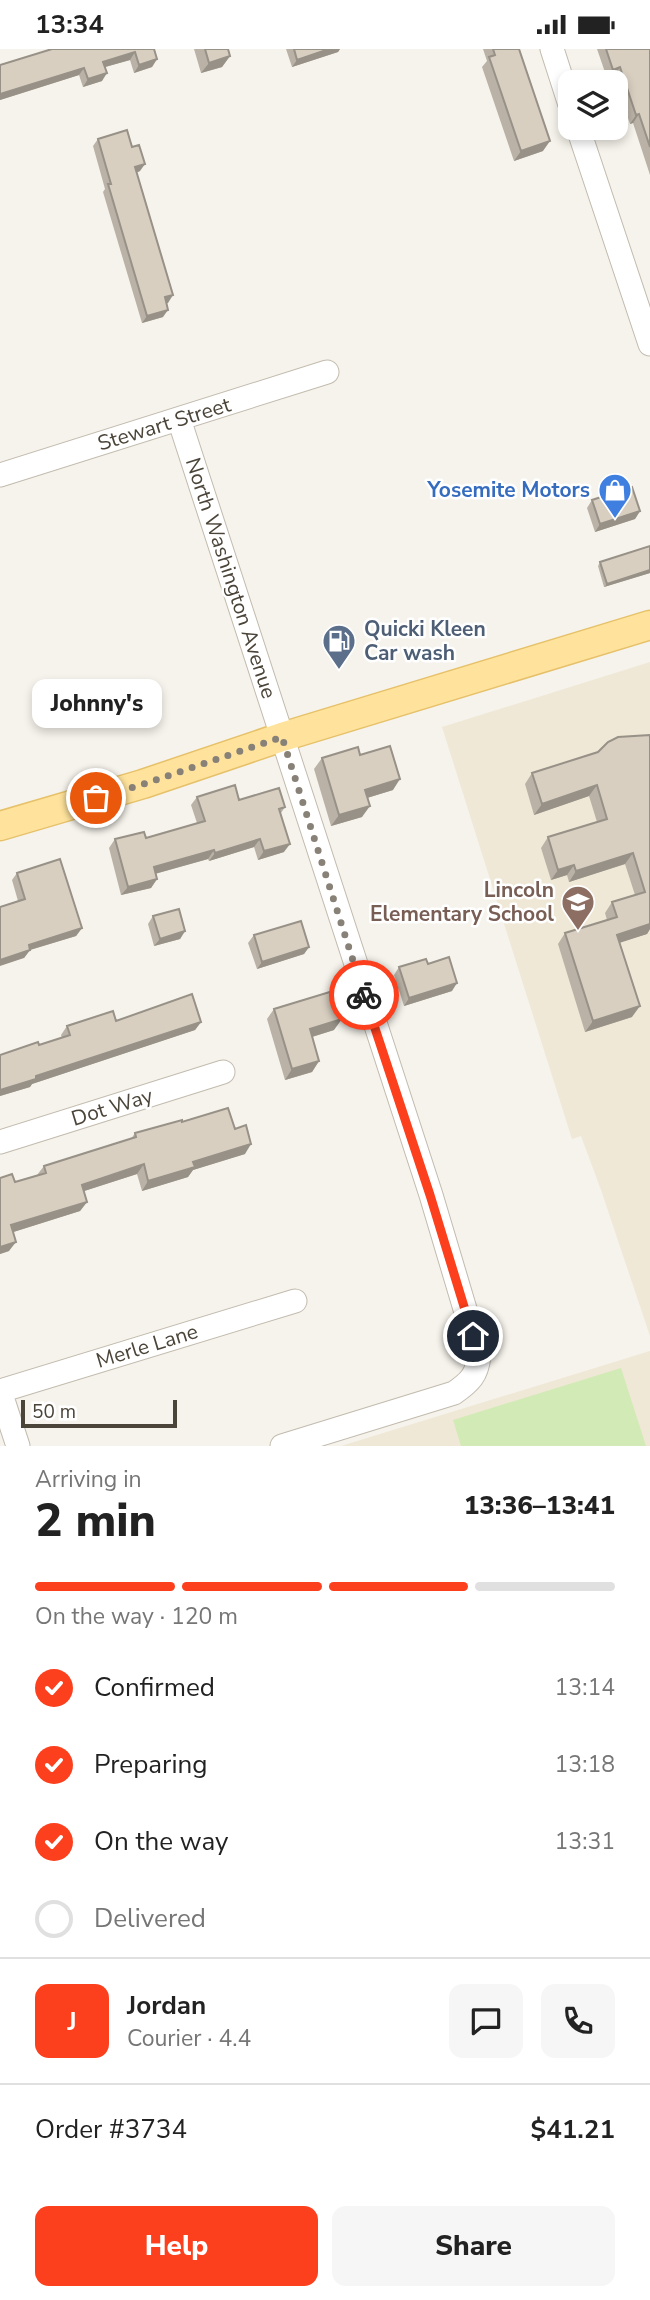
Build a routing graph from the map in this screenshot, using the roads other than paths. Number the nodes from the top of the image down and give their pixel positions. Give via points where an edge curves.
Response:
1 (552, 49) edge
2 (559, 70) edge
3 (582, 140) edge
4 (650, 344) edge
5 (327, 372) dead end
6 (179, 419) junction
7 (0, 475) edge
8 (650, 625) edge
9 (282, 737) junction
10 (0, 826) edge
11 (223, 1072) dead end
12 (0, 1142) edge
13 (295, 1301) dead end
14 (0, 1391) edge
15 (18, 1446) edge
16 (282, 1446) edge

1 - 2 street
3 - 4 street
5 - 6 street, Stewart Street
6 - 7 street, Stewart Street
6 - 9 street, North Washington Avenue
8 - 9 main road
9 - 10 main road
9 - 16 street, North Washington Avenue via 479,1356 469,1383 454,1392
11 - 12 street, Dot Way
13 - 14 street, Merle Lane
14 - 15 street

